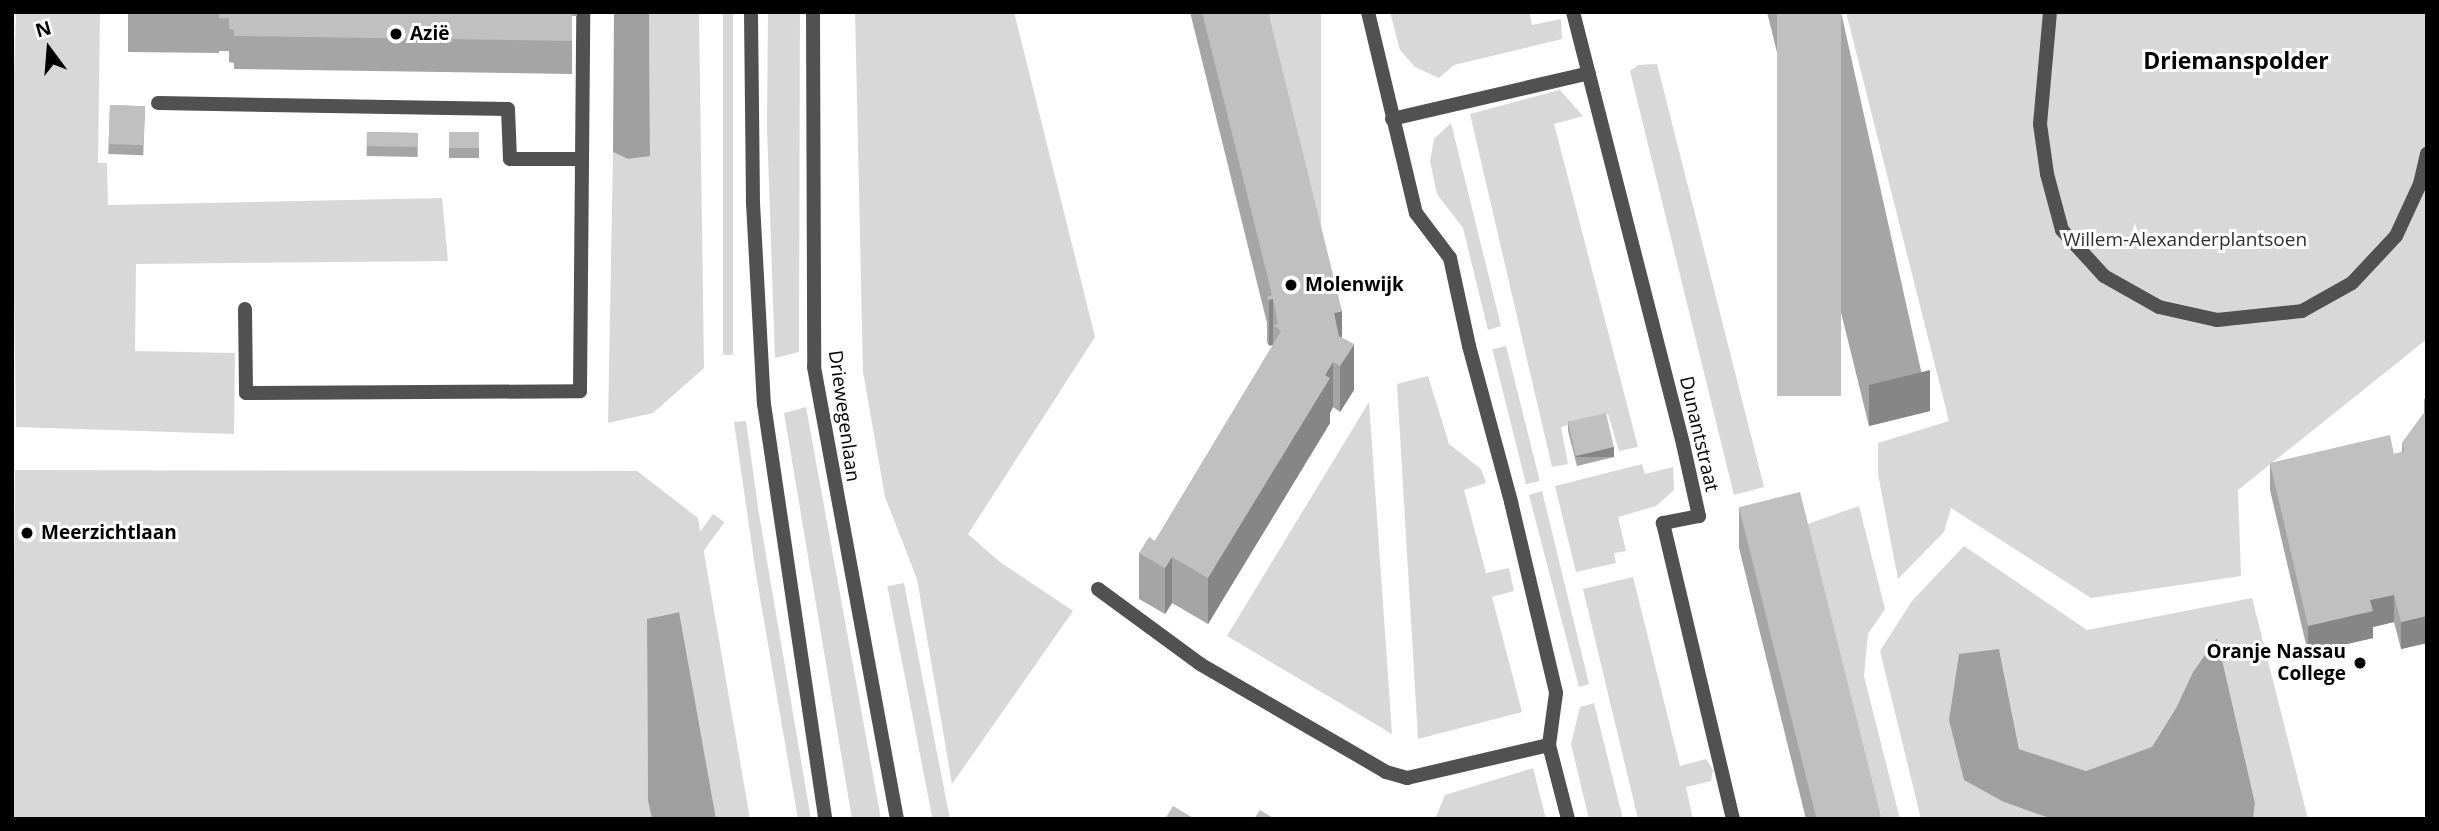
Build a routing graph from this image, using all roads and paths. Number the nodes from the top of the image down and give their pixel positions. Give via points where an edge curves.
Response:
1 (583, 12) edge
2 (751, 12) edge
3 (813, 12) edge
4 (1368, 12) edge
5 (1573, 12) edge
6 (2050, 12) edge
7 (1589, 73) junction
8 (158, 103) dead end
9 (1392, 119) junction
10 (2427, 154) edge
11 (580, 159) junction
12 (245, 309) dead end
13 (1098, 589) dead end
14 (1549, 746) junction
15 (825, 819) edge
16 (897, 819) edge
17 (1567, 819) edge
18 (1733, 819) edge

1 - 11 street
2 - 15 street via 752,203 764,404
3 - 16 street, Driewegenlaan via 814,367
4 - 9 street
5 - 7 street, Dunantstraat
6 - 10 street via 2039,124 2062,230 2104,276 2159,307 2217,320 2302,311 2342,289 2396,236 2420,184
7 - 9 street
7 - 18 street, Dunantstraat via 1699,516 1664,523
8 - 11 street via 508,109 510,159
9 - 14 street via 1416,214 1450,258 1556,693
11 - 12 street via 580,391 246,393
13 - 14 street via 1200,664 1386,772 1407,778
14 - 17 street

